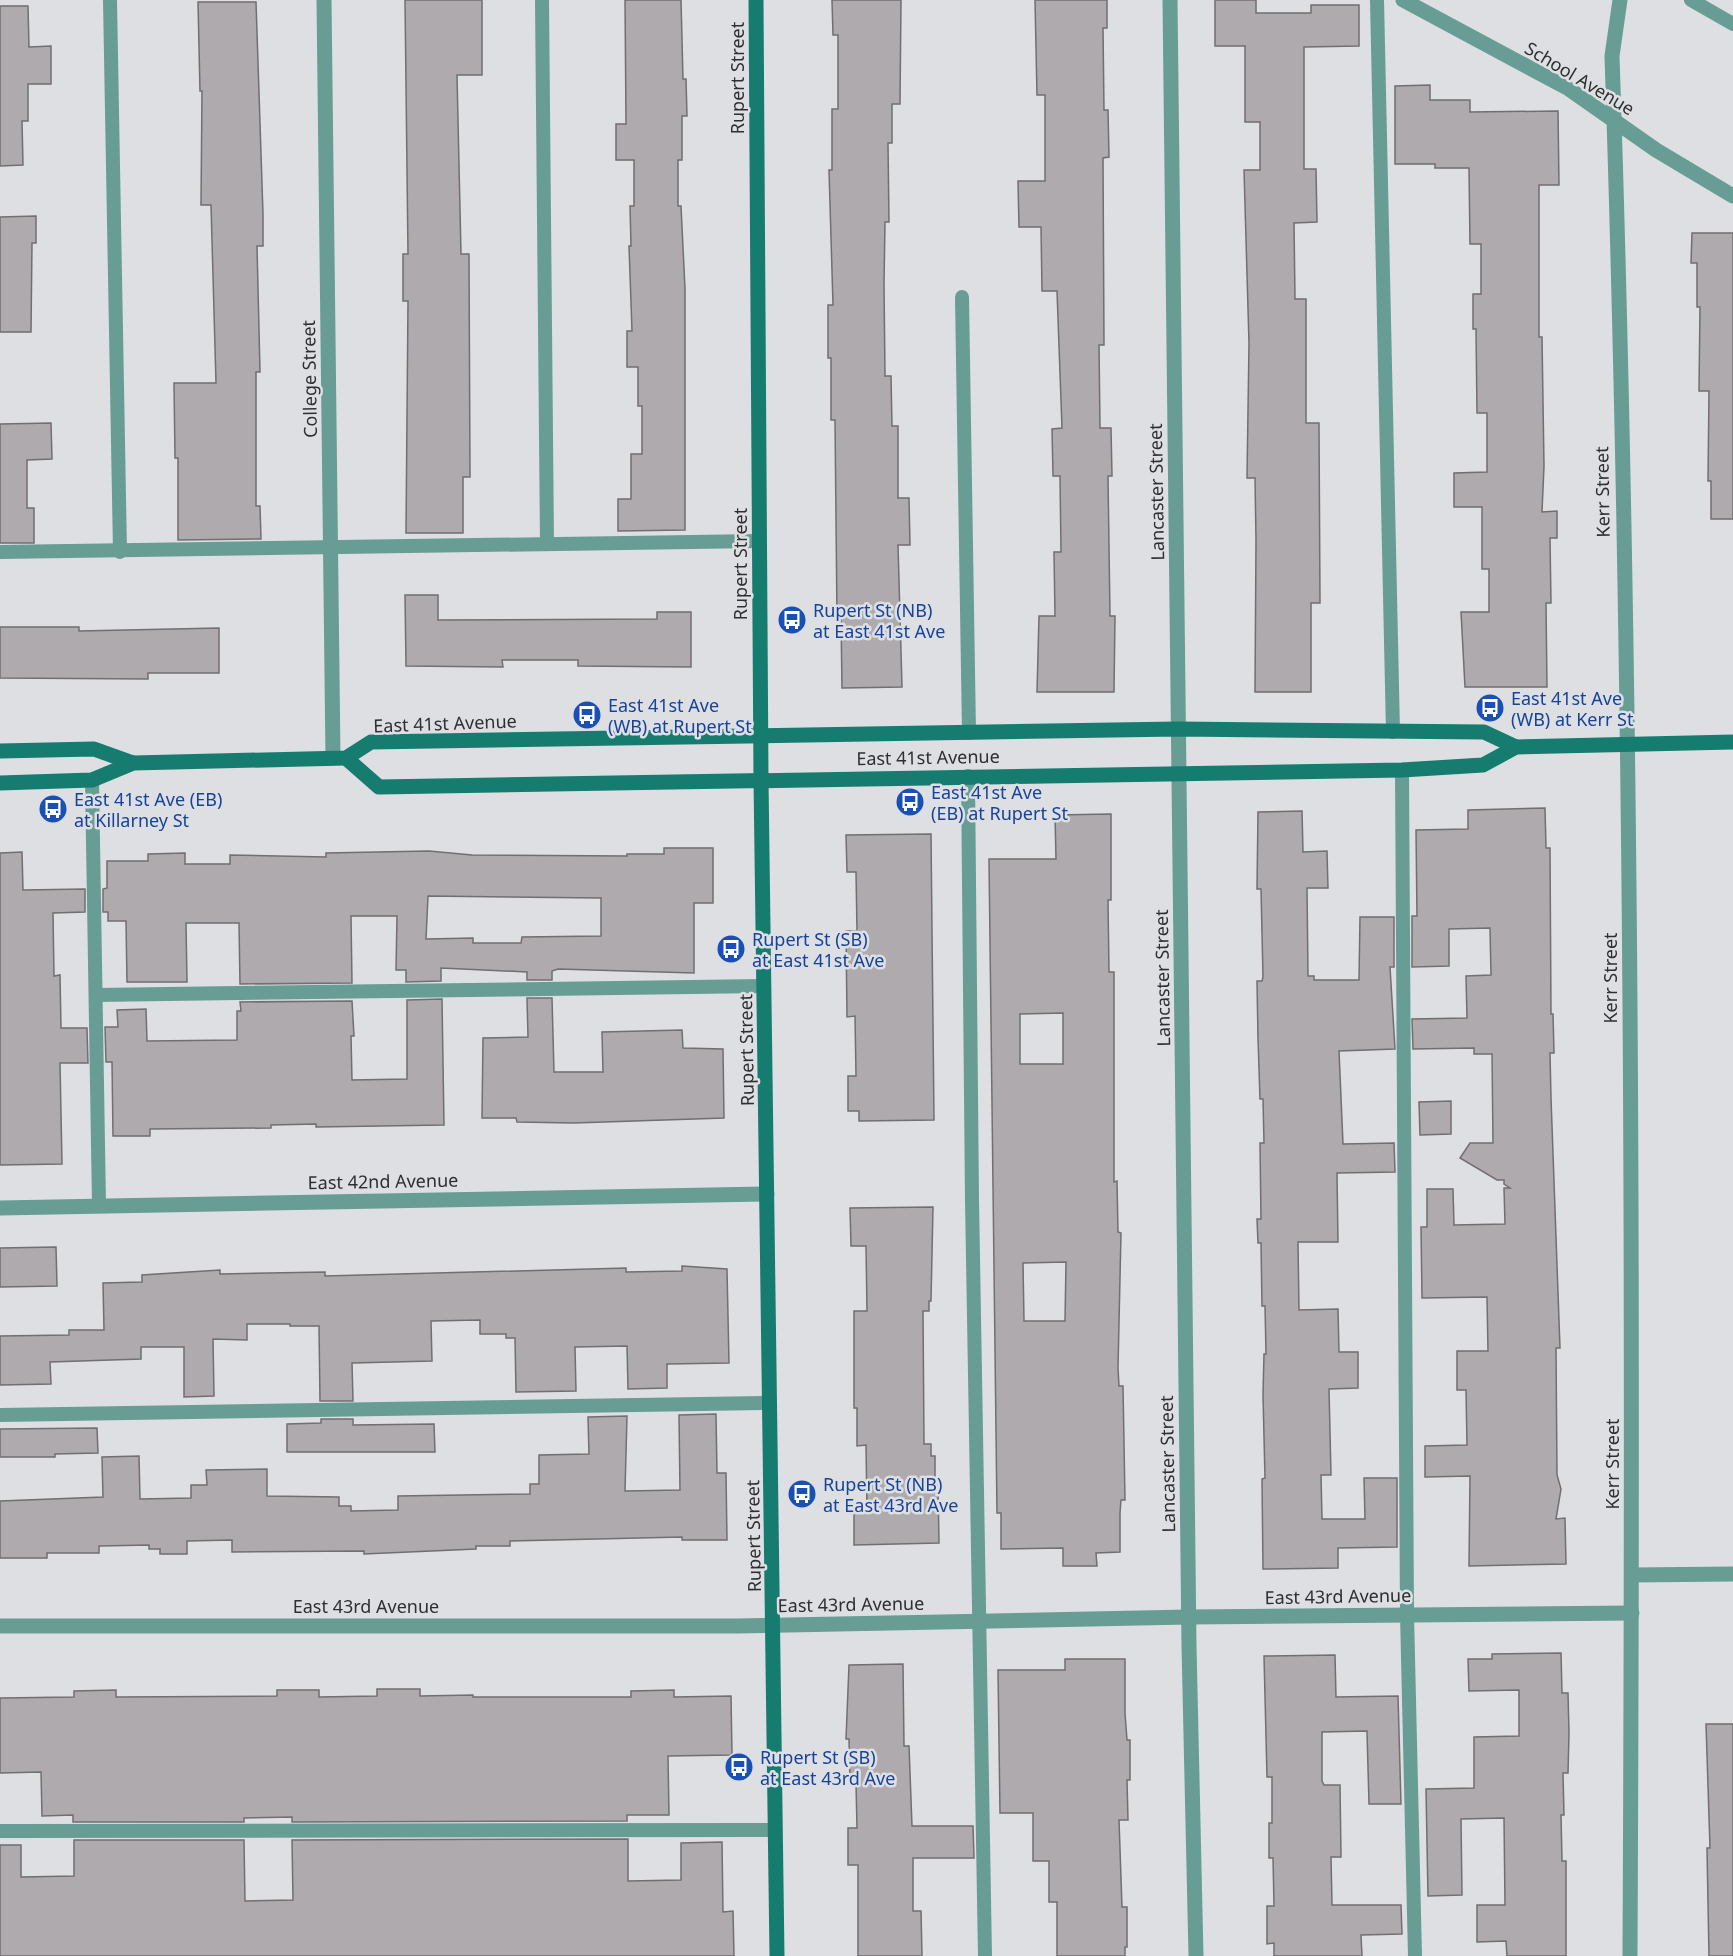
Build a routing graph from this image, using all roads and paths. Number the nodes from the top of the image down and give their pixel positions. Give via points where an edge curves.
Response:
1 (110, 0) edge
2 (324, 0) edge
3 (542, 0) edge
4 (756, 0) edge
5 (1170, 0) edge
6 (1377, 0) edge
7 (1402, 0) edge
8 (1620, 0) edge
9 (1691, 0) edge
10 (1733, 24) edge
11 (1614, 119) junction
12 (1733, 196) edge
13 (962, 297) dead end
14 (759, 541) junction
15 (547, 544) junction
16 (330, 549) junction
17 (0, 552) edge
18 (120, 552) junction
19 (1178, 729) junction
20 (1393, 732) junction
21 (969, 733) junction
22 (761, 736) junction
23 (1733, 742) edge
24 (1628, 744) junction
25 (1516, 747) junction
26 (0, 751) edge
27 (339, 758) junction
28 (133, 763) junction
29 (1402, 770) junction
30 (1179, 774) junction
31 (968, 776) junction
32 (92, 780) junction
33 (761, 780) junction
34 (0, 783) edge
35 (764, 986) junction
36 (96, 995) junction
37 (767, 1194) junction
38 (99, 1205) junction
39 (0, 1208) edge
40 (770, 1403) junction
41 (0, 1415) edge
42 (1733, 1574) edge
43 (1632, 1575) junction
44 (1632, 1613) junction
45 (1407, 1614) junction
46 (1189, 1617) junction
47 (980, 1620) junction
48 (774, 1625) junction
49 (0, 1626) edge
50 (775, 1830) junction
51 (0, 1831) edge
52 (777, 1956) edge
53 (985, 1956) edge
54 (1196, 1956) edge
55 (1415, 1956) edge
56 (1630, 1956) edge

1 - 18 lane
2 - 16 street, College Street
3 - 15 lane
4 - 14 main road, Rupert Street
5 - 19 street, Lancaster Street
6 - 20 lane
7 - 11 street, School Avenue via 1569,90
8 - 11 street, Kerr Street via 1612,56
9 - 10 lane
11 - 12 street, School Avenue via 1656,150
11 - 24 street, Kerr Street
13 - 21 lane
14 - 15 lane
14 - 22 main road, Rupert Street
15 - 16 lane
16 - 18 lane
16 - 27 street, College Street
17 - 18 lane
19 - 20 main road, East 41st Avenue
19 - 21 main road, East 41st Avenue
19 - 30 street, Lancaster Street
20 - 25 main road, East 41st Avenue via 1484,732
21 - 22 main road, East 41st Avenue
22 - 27 main road, East 41st Avenue via 371,742
22 - 33 main road, Rupert Street
23 - 24 main road, East 41st Avenue
24 - 25 main road, East 41st Avenue
24 - 43 street, Kerr Street
25 - 29 main road, East 41st Avenue via 1484,765
26 - 28 main road via 94,749
27 - 28 main road
27 - 33 main road, East 41st Avenue via 379,787
28 - 32 main road
29 - 30 main road, East 41st Avenue
29 - 45 lane
30 - 31 main road, East 41st Avenue
30 - 46 street, Lancaster Street
31 - 33 main road, East 41st Avenue
31 - 47 lane
32 - 34 main road
32 - 36 lane
33 - 35 main road, Rupert Street
35 - 36 lane
35 - 37 main road, Rupert Street
36 - 38 lane
37 - 38 street, East 42nd Avenue
37 - 40 main road, Rupert Street
38 - 39 street, East 42nd Avenue
40 - 41 lane
40 - 48 main road, Rupert Street
42 - 43 street
43 - 44 street, Kerr Street
44 - 45 street, East 43rd Avenue
44 - 56 street, Kerr Street
45 - 46 street, East 43rd Avenue
45 - 55 lane
46 - 47 street, East 43rd Avenue
46 - 54 street, Lancaster Street
47 - 48 street, East 43rd Avenue
47 - 53 lane
48 - 49 street, East 43rd Avenue
48 - 50 main road, Rupert Street
50 - 51 lane
50 - 52 main road, Rupert Street

